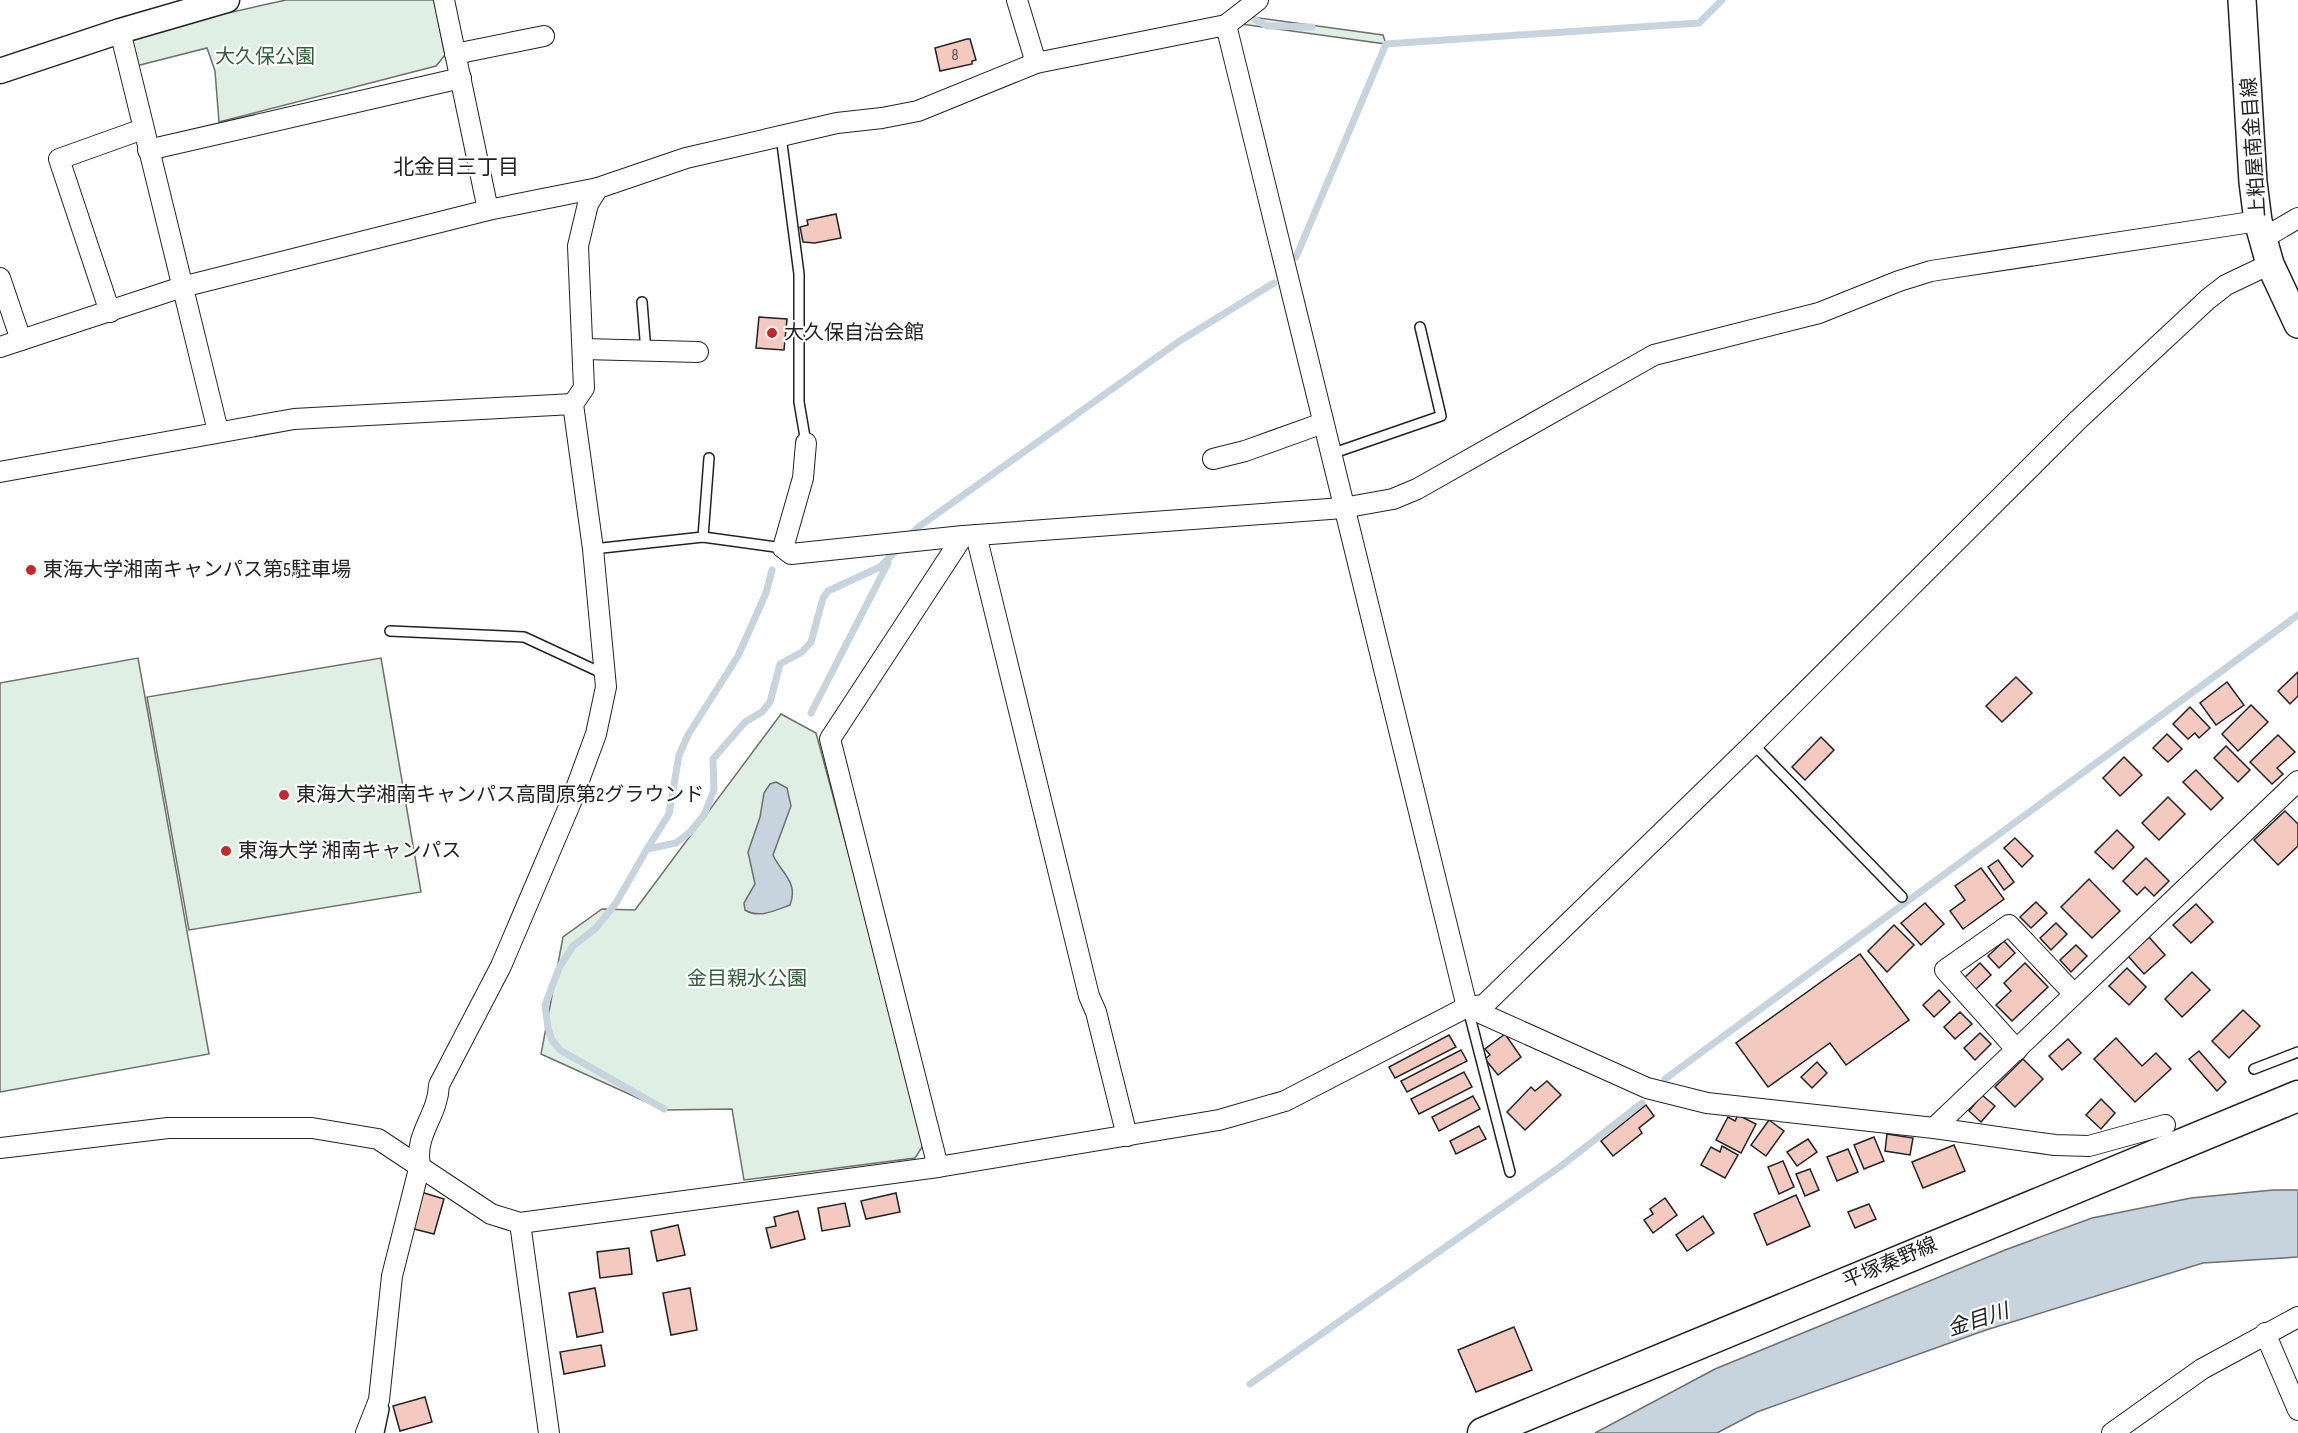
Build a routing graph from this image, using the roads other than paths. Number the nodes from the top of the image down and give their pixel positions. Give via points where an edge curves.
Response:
1 (228, 0) edge
2 (444, 0) edge
3 (1017, 0) edge
4 (1258, 0) edge
5 (2242, 0) edge
6 (1226, 25) junction
7 (120, 31) junction
8 (544, 36) dead end
9 (455, 54) junction
10 (1036, 63) junction
11 (0, 71) edge
12 (461, 78) junction
13 (143, 129) junction
14 (781, 136) junction
15 (148, 150) junction
16 (598, 188) junction
17 (488, 210) junction
18 (2298, 218) edge
19 (2264, 241) junction
20 (0, 278) edge
21 (182, 287) junction
22 (642, 302) dead end
23 (110, 312) junction
24 (2298, 324) edge
25 (1420, 327) dead end
26 (21, 340) junction
27 (0, 347) edge
28 (584, 350) junction
29 (698, 351) dead end
30 (646, 352) junction
31 (573, 404) junction
32 (1323, 423) junction
33 (218, 431) junction
34 (806, 443) joint
35 (1331, 454) junction
36 (709, 458) dead end
37 (1213, 459) dead end
38 (0, 472) edge
39 (1343, 508) junction
40 (969, 536) junction
41 (703, 537) junction
42 (783, 548) junction
43 (593, 549) junction
44 (390, 631) dead end
45 (605, 675) junction
46 (1753, 744) junction
47 (2298, 781) edge
48 (1902, 897) dead end
49 (2073, 993) junction
50 (1467, 1007) junction
51 (2017, 1050) junction
52 (2298, 1052) edge
53 (2254, 1069) dead end
54 (2298, 1096) edge
55 (2165, 1125) dead end
56 (1934, 1128) junction
57 (1127, 1136) junction
58 (0, 1148) edge
59 (420, 1165) junction
60 (938, 1167) junction
61 (1510, 1172) dead end
62 (520, 1223) junction
63 (2298, 1317) edge
64 (2265, 1333) junction
65 (379, 1400) junction
66 (2298, 1410) edge
67 (366, 1433) edge
68 (379, 1433) edge
69 (549, 1433) edge
70 (1483, 1433) edge
71 (2112, 1433) edge

1 - 7 street
2 - 9 street
3 - 10 street
4 - 6 street
5 - 19 main road, 上粕屋南金目線 via 2253,182
6 - 10 street
6 - 32 street
7 - 11 street
7 - 13 street
8 - 9 street
9 - 12 street
10 - 14 street via 918,111
12 - 15 street
12 - 17 street
13 - 15 street
13 - 23 street via 59,159
14 - 16 street via 686,158
14 - 34 lane via 799,273 798,402
15 - 21 street
16 - 17 street
16 - 28 street via 588,204 578,246
17 - 21 street
18 - 19 street
19 - 24 main road, 上粕屋南金目線
19 - 39 street via 1931,271 1899,280 1819,313 1654,355 1417,489 1393,499
19 - 46 street via 2226,285 2078,420
20 - 26 street
21 - 23 street
21 - 33 street
22 - 30 lane
23 - 26 street
25 - 35 lane via 1441,416
26 - 27 street
28 - 30 street
28 - 31 street via 584,388
29 - 30 street
31 - 33 street via 294,419
31 - 43 street
32 - 35 street
32 - 37 street
33 - 38 street
34 - 42 street via 803,478
35 - 39 street
36 - 41 lane
39 - 40 street
39 - 50 street
40 - 42 street via 791,554
40 - 57 street
40 - 60 street via 830,739
41 - 42 lane
41 - 43 lane
43 - 45 street
44 - 45 lane via 524,637
45 - 59 street via 596,734 571,802 501,966 439,1086 439,1097 417,1149
46 - 48 lane
46 - 50 street via 1484,1005
47 - 49 street
49 - 51 street
49 - 51 street via 2008,925 1946,970
50 - 56 street via 1647,1088 1707,1103
50 - 57 street via 1285,1101 1219,1120
50 - 61 lane
51 - 56 street
52 - 53 lane
54 - 70 main road, 平塚秦野線
55 - 56 street via 2089,1146
57 - 60 street
58 - 59 street via 168,1128 312,1128 378,1139
59 - 62 street via 492,1214
59 - 65 street via 392,1276
60 - 62 street
62 - 69 street
63 - 64 street
64 - 66 street
64 - 71 street via 2202,1369
65 - 67 street
65 - 68 lane via 384,1409

